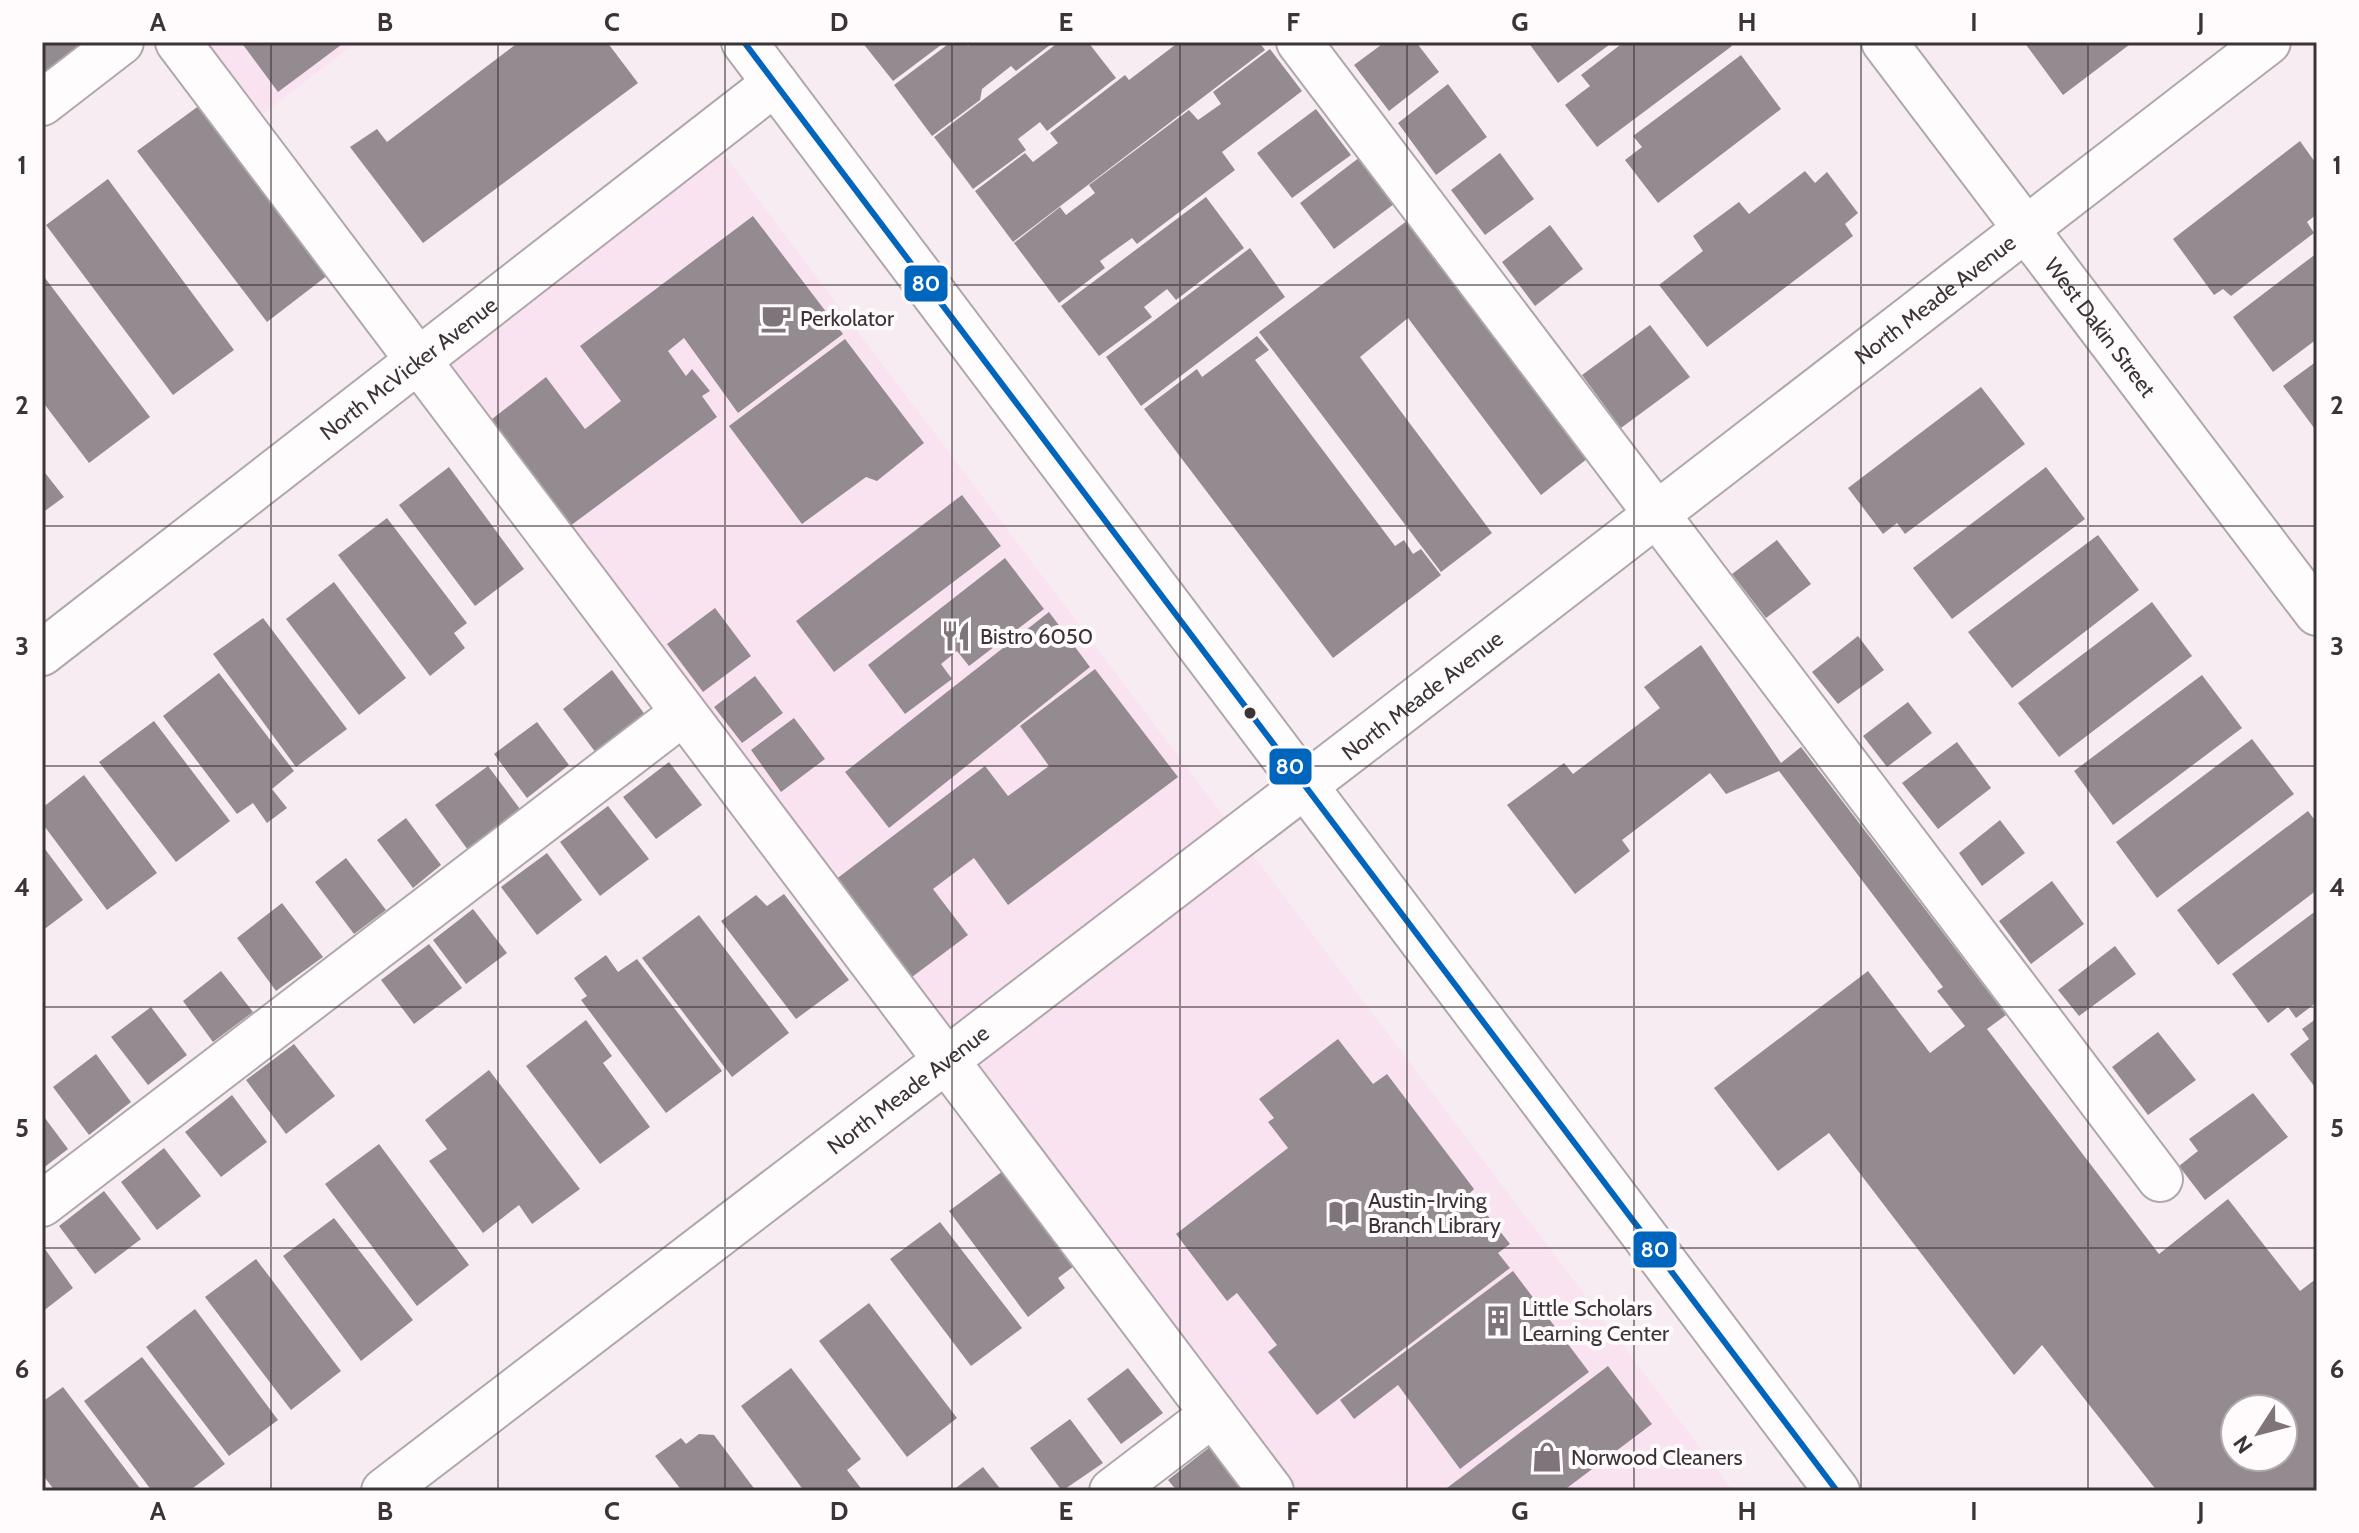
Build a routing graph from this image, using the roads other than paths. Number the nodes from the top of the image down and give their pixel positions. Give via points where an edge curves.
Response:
1 (121, 42) edge
2 (178, 42) edge
3 (744, 42) edge
4 (1299, 42) edge
5 (1884, 42) edge
6 (2268, 42) edge
7 (775, 83) junction
8 (42, 103) edge
9 (2027, 228) junction
10 (418, 361) junction
11 (1657, 514) junction
12 (2317, 613) edge
13 (42, 653) edge
14 (683, 713) junction
15 (1305, 786) junction
16 (946, 1060) junction
17 (2160, 1179) dead end
18 (42, 1204) edge
19 (1213, 1414) junction
20 (384, 1491) edge
21 (1112, 1491) edge
22 (1271, 1491) edge
23 (1837, 1491) edge

1 - 8 street
2 - 10 street
3 - 7 street
4 - 11 street
5 - 9 street, West Dakin Street
6 - 9 street, North Meade Avenue
7 - 10 street, North McVicker Avenue
7 - 15 street
9 - 11 street, North Meade Avenue
9 - 12 street, West Dakin Street
10 - 13 street, North McVicker Avenue
10 - 14 street
11 - 15 street, North Meade Avenue
11 - 17 street
14 - 16 street
14 - 18 street
15 - 16 street, North Meade Avenue
15 - 23 street
16 - 19 street
16 - 20 street, North Meade Avenue
19 - 21 street
19 - 22 street

